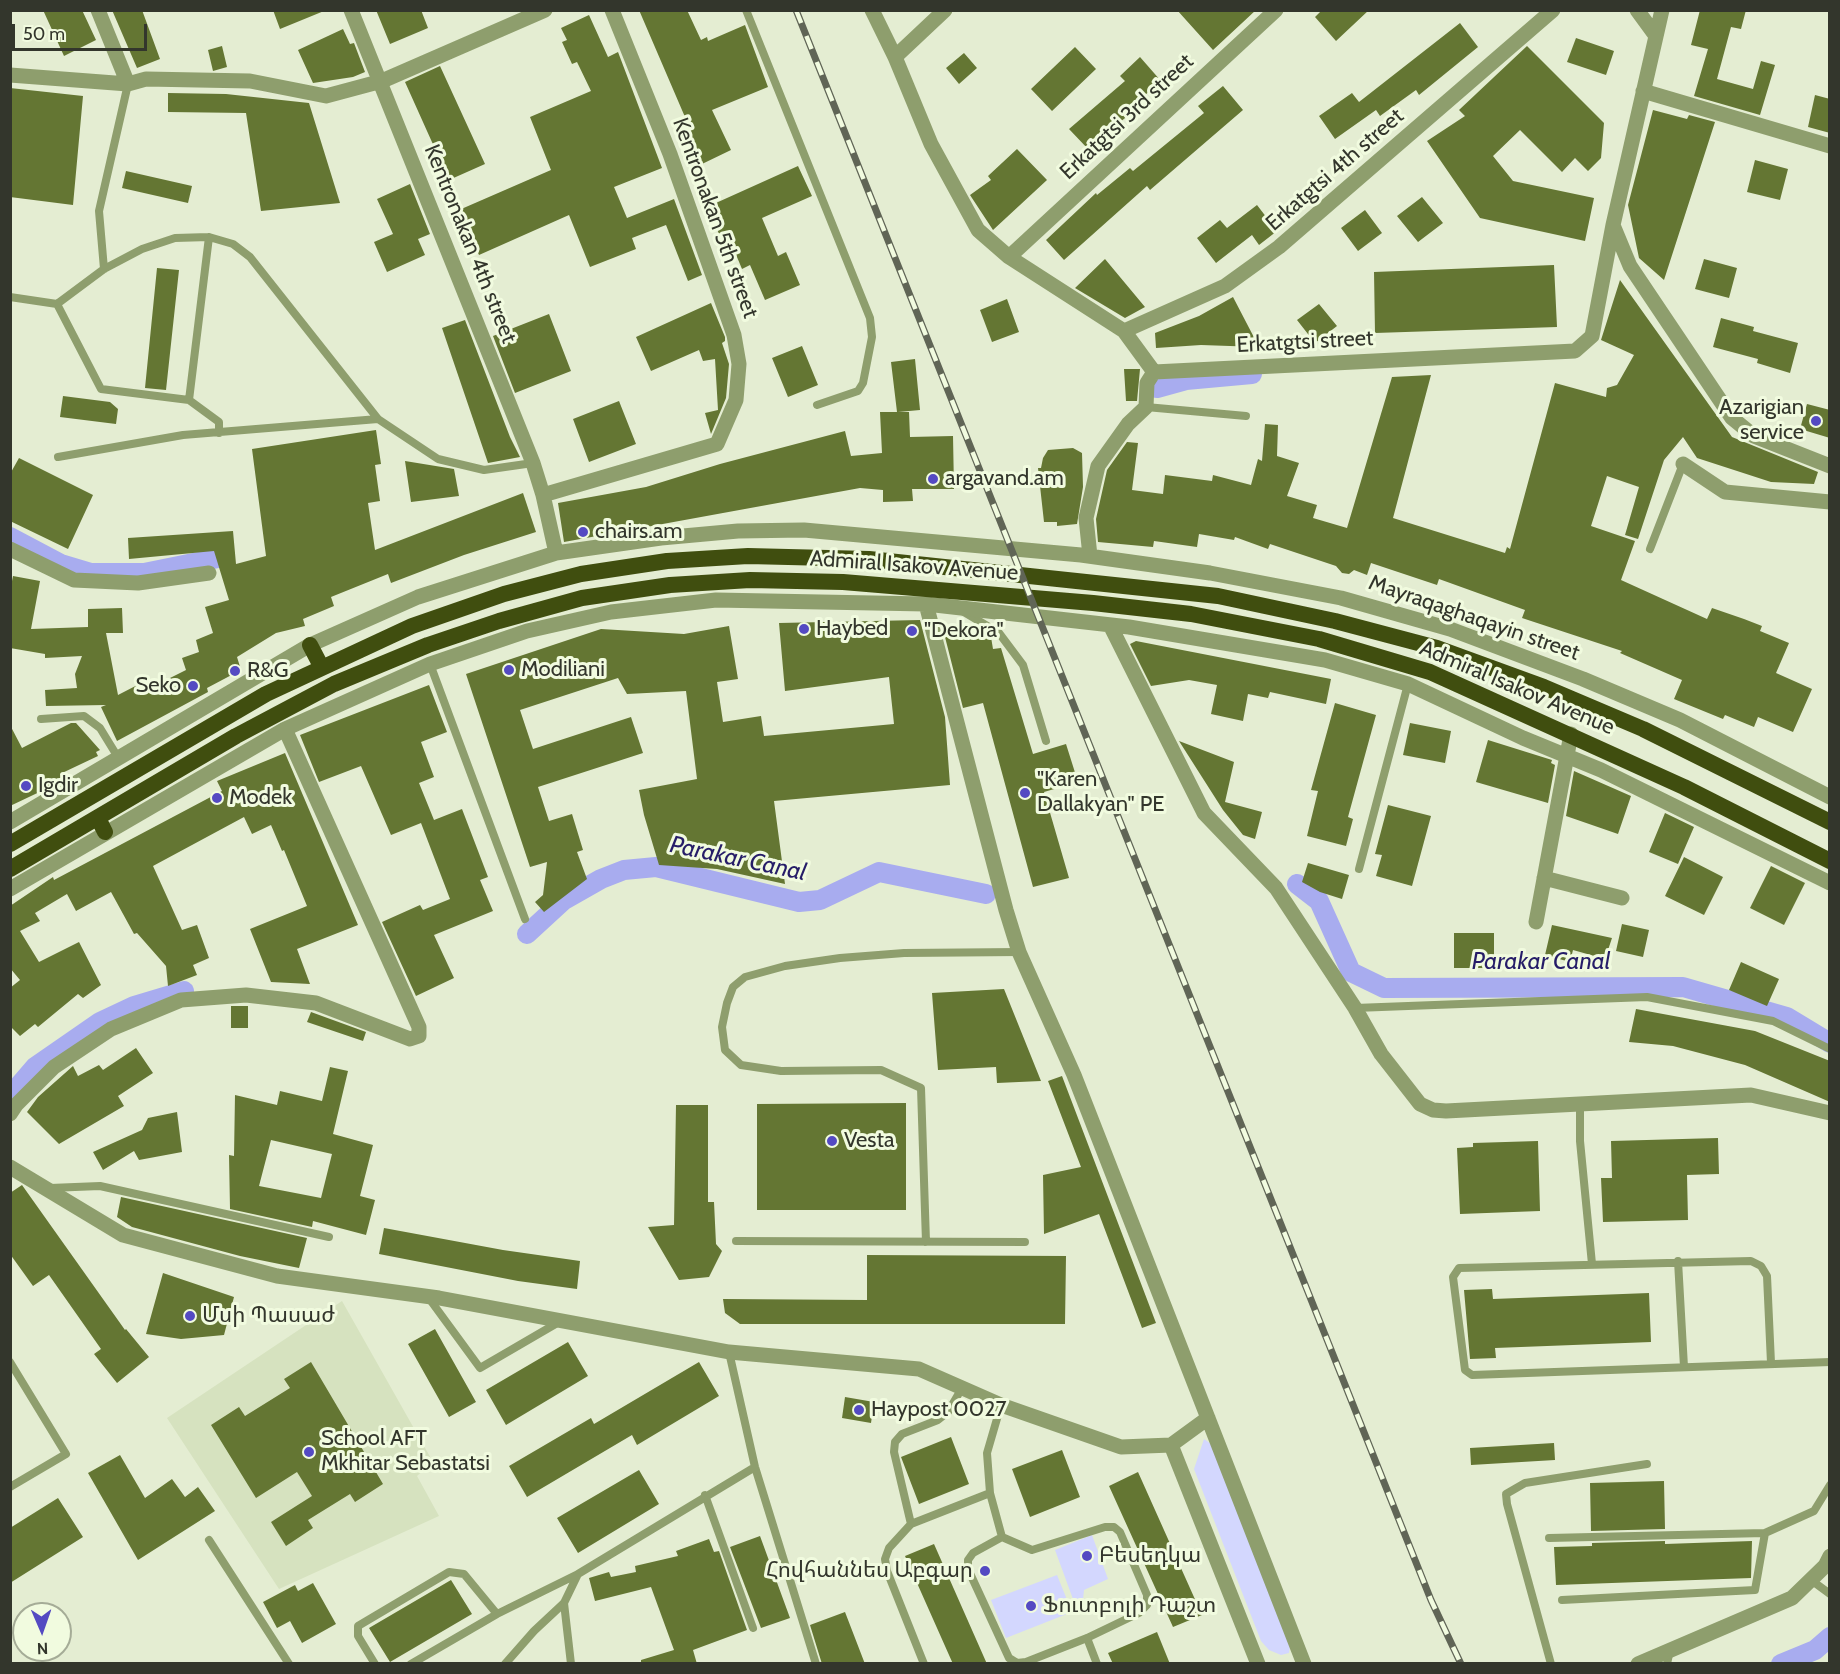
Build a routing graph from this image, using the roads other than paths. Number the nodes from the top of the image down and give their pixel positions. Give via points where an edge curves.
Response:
1 (98, 10) edge
2 (351, 10) edge
3 (545, 10) edge
4 (612, 10) edge
5 (746, 10) edge
6 (872, 10) edge
7 (945, 10) edge
8 (1276, 10) edge
9 (1553, 10) edge
10 (1637, 10) edge
11 (1662, 10) edge
12 (1656, 36) junction
13 (895, 57) junction
14 (10, 75) edge
15 (381, 81) junction
16 (128, 84) junction
17 (1643, 91) junction
18 (1830, 146) edge
19 (1613, 225) junction
20 (209, 237) junction
21 (1009, 257) junction
22 (104, 269) junction
23 (10, 297) edge
24 (57, 304) junction
25 (1124, 331) junction
26 (1154, 372) junction
27 (189, 400) junction
28 (817, 405) dead end
29 (1146, 407) junction
30 (1246, 417) dead end
31 (378, 419) junction
32 (219, 433) junction
33 (58, 457) dead end
34 (533, 463) junction
35 (1683, 464) joint
36 (1830, 466) edge
37 (543, 495) junction
38 (1830, 502) edge
39 (10, 549) edge
40 (1650, 549) dead end
41 (556, 553) junction
42 (1086, 555) junction
43 (209, 573) dead end
44 (926, 604) junction
45 (958, 608) junction
46 (1102, 624) junction
47 (310, 645) junction
48 (430, 664) junction
49 (321, 666) junction
50 (1408, 684) junction
51 (41, 719) dead end
52 (285, 729) junction
53 (1570, 734) junction
54 (1046, 741) dead end
55 (1566, 756) junction
56 (119, 759) junction
57 (1830, 797) edge
58 (10, 822) edge
59 (1830, 822) edge
60 (101, 825) junction
61 (10, 844) edge
62 (1830, 861) edge
63 (10, 869) edge
64 (1359, 869) dead end
65 (1544, 878) junction
66 (1830, 883) edge
67 (10, 889) edge
68 (1622, 898) dead end
69 (525, 919) dead end
70 (1536, 922) dead end
71 (1019, 952) junction
72 (1355, 1008) junction
73 (1830, 1049) edge
74 (1580, 1104) junction
75 (10, 1113) edge
76 (1830, 1113) edge
77 (10, 1167) edge
78 (45, 1188) junction
79 (329, 1237) dead end
80 (736, 1241) dead end
81 (926, 1242) junction
82 (1025, 1242) dead end
83 (1678, 1261) junction
84 (1592, 1264) junction
85 (428, 1297) junction
86 (563, 1320) junction
87 (729, 1352) junction
88 (10, 1362) edge
89 (1830, 1362) edge
90 (1771, 1363) junction
91 (1684, 1367) junction
92 (962, 1388) junction
93 (1001, 1405) junction
94 (1208, 1418) junction
95 (1171, 1445) junction
96 (1647, 1464) dead end
97 (755, 1467) junction
98 (1830, 1485) edge
99 (10, 1487) edge
100 (990, 1493) junction
101 (705, 1495) junction
102 (911, 1524) junction
103 (1765, 1533) junction
104 (1002, 1537) junction
105 (1549, 1538) dead end
106 (209, 1540) dead end
107 (1830, 1556) edge
108 (578, 1574) junction
109 (1811, 1580) junction
110 (1830, 1594) edge
111 (1562, 1600) dead end
112 (564, 1603) junction
113 (497, 1614) junction
114 (753, 1628) dead end
115 (1087, 1638) junction
116 (1669, 1656) edge
117 (289, 1664) edge
118 (375, 1664) edge
119 (411, 1664) edge
120 (505, 1664) edge
121 (572, 1664) edge
122 (816, 1664) edge
123 (924, 1664) edge
124 (1097, 1664) edge
125 (1258, 1664) edge
126 (1304, 1664) edge
127 (1551, 1664) edge
128 (1638, 1664) edge

1 - 16 street
2 - 15 street, Kentronakan 4th street
3 - 15 street
4 - 37 street, Kentronakan 5th street via 670,154 734,334 739,364 736,400 717,444
5 - 28 lane via 870,318 872,337 858,391
6 - 13 street
7 - 13 street
8 - 21 street, Erkatgtsi 3rd street
9 - 25 street, Erkatgtsi 4th street via 1279,247 1225,286
10 - 12 street
11 - 12 street, Erkatgtsi street
12 - 17 street, Erkatgtsi street
13 - 21 street via 931,144 978,230
14 - 16 street
15 - 16 street via 326,96 250,81 146,79
15 - 34 street, Kentronakan 4th street
16 - 22 lane via 99,211
17 - 18 street
17 - 19 street, Erkatgtsi street
19 - 26 street, Erkatgtsi street via 1592,336 1575,351
19 - 36 street via 1630,266 1732,418 1754,436
20 - 22 lane via 175,238 142,249
20 - 27 lane
20 - 31 lane via 233,244 250,257
21 - 25 street
22 - 24 lane
23 - 24 lane
24 - 27 lane via 100,389
25 - 26 street
26 - 29 street via 1147,383
27 - 32 lane via 219,422
29 - 30 lane
29 - 42 street via 1128,424 1098,466 1086,518
31 - 32 lane
31 - 34 lane via 438,459 484,470
32 - 33 lane via 183,435
34 - 37 street, Kentronakan 4th street
35 - 38 street via 1725,492
35 - 40 lane
37 - 41 street, Kentronakan 4th street
39 - 43 street via 74,580 138,583
41 - 42 street, Mayraqaghaqayin street via 661,538 804,530
41 - 47 street, Mayraqaghaqayin street via 418,597
42 - 57 street, Mayraqaghaqayin street via 1285,586 1450,629 1680,720
44 - 45 street
44 - 48 street via 716,600 611,612 527,631
44 - 71 street
45 - 46 street
45 - 54 lane via 999,633 1023,665
46 - 50 street via 1325,660
46 - 72 street via 1204,813 1276,888
47 - 49 highway
47 - 56 street, Mayraqaghaqayin street
48 - 52 street
48 - 69 lane
49 - 59 highway, Admiral Isakov Avenue via 412,626 504,594 581,574 666,561 748,556 869,559 963,568 1218,596 1437,648 1643,729
49 - 61 highway, Admiral Isakov Avenue via 266,694
50 - 55 street
50 - 64 lane
51 - 56 lane via 84,716 100,728
52 - 60 street
52 - 75 street via 419,1027 419,1036 410,1039 316,1003 246,994 181,1000 111,1029 54,1067
53 - 55 street
53 - 60 highway, Admiral Isakov Avenue via 1431,672 1319,639 1191,614 968,591 750,580 670,585 582,598 428,645 334,684 236,736
53 - 62 highway, Admiral Isakov Avenue
55 - 65 street
55 - 66 street
56 - 58 street, Mayraqaghaqayin street
60 - 63 highway, Admiral Isakov Avenue
60 - 67 street
65 - 68 street
65 - 70 street
71 - 81 lane via 904,953 785,966 745,977 733,987 727,1003 722,1027 725,1050 741,1065 781,1071 881,1070 921,1089
71 - 94 street via 1074,1075
72 - 73 lane via 1647,997 1773,1021
72 - 74 street via 1381,1054 1420,1104 1433,1110
74 - 76 street via 1751,1095
74 - 84 lane
77 - 78 street
78 - 79 lane via 100,1186
78 - 85 street via 123,1235 277,1276
80 - 81 lane
81 - 82 lane
83 - 84 lane
83 - 90 lane via 1751,1261 1761,1266 1767,1276
83 - 91 lane
84 - 91 lane via 1459,1268 1453,1277 1465,1370 1472,1375
85 - 86 street
85 - 86 lane via 480,1368
86 - 87 street
87 - 92 street via 919,1369
87 - 97 lane
88 - 99 lane via 66,1454
89 - 90 lane
90 - 91 lane
92 - 93 street
92 - 102 lane via 948,1412 902,1434 895,1442
93 - 95 street via 1121,1447
93 - 100 lane via 987,1453
94 - 95 street
94 - 126 street
95 - 125 street
96 - 127 lane via 1525,1483 1506,1494
97 - 101 lane
97 - 122 lane
98 - 103 lane via 1814,1511
100 - 102 lane
100 - 104 lane
101 - 108 lane
101 - 114 lane
102 - 123 lane via 889,1548 886,1571
103 - 105 lane
103 - 111 lane via 1755,1590
104 - 115 lane via 973,1553 968,1569 1009,1658 1026,1662
104 - 115 lane via 1032,1550 1104,1527 1120,1532 1147,1595 1147,1605 1139,1613
106 - 117 lane
107 - 109 street
108 - 112 lane
108 - 113 lane
109 - 110 lane
109 - 116 street via 1792,1598
112 - 120 lane
112 - 121 lane
113 - 118 lane via 464,1574 449,1572 358,1626 358,1636
113 - 119 lane
115 - 124 lane
116 - 128 street

